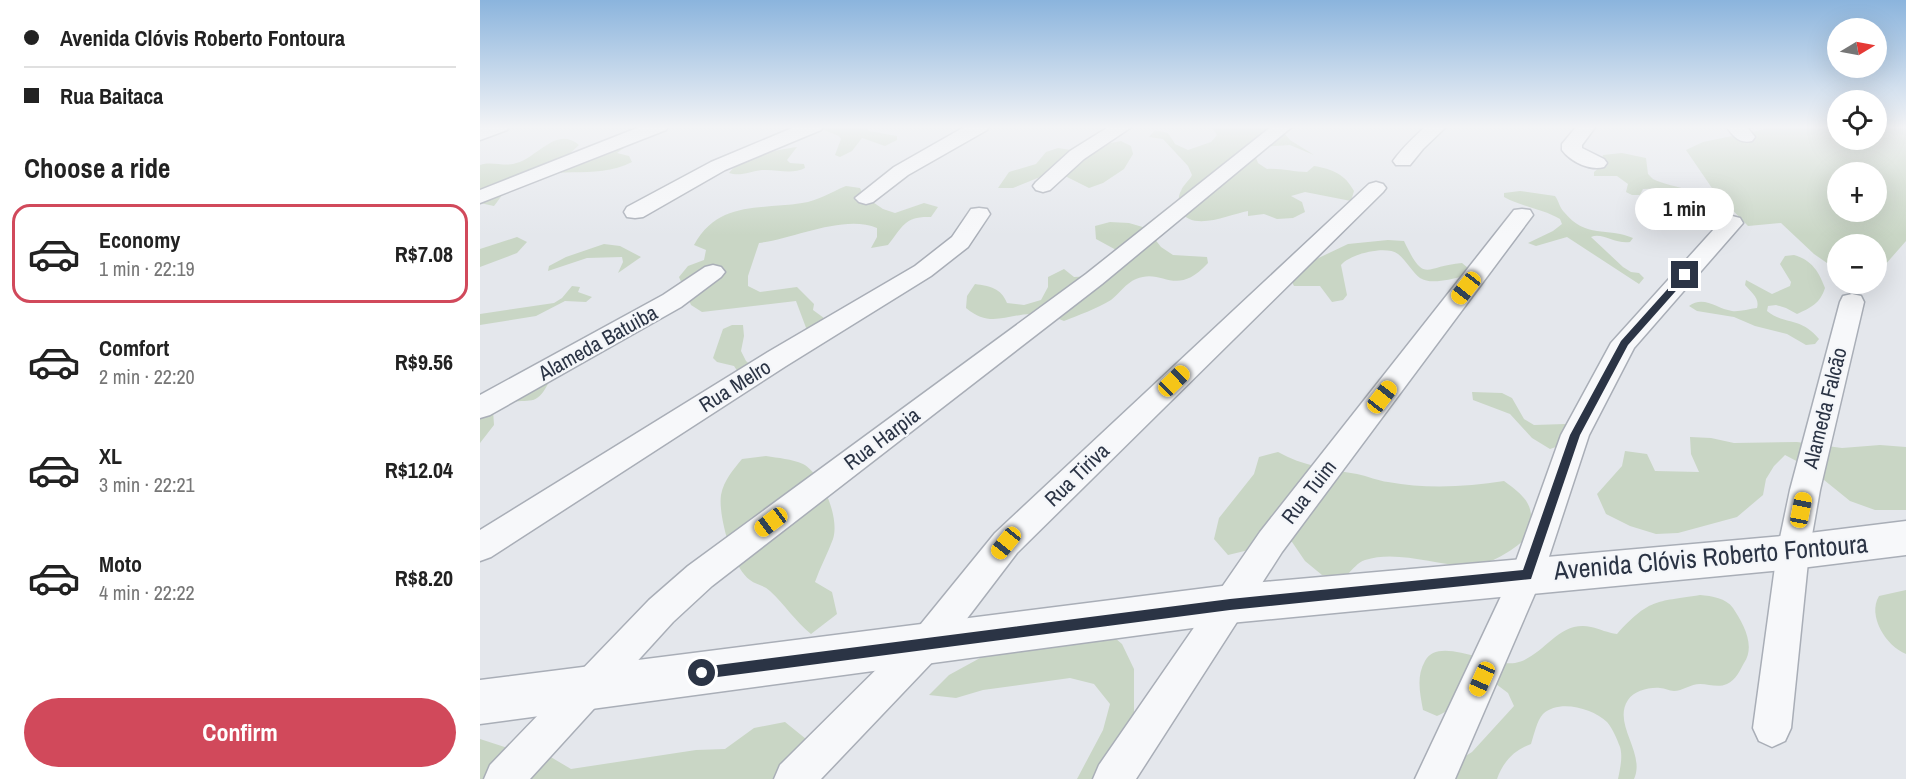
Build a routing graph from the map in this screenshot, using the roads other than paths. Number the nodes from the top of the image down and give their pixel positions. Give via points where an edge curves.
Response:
1 (567, 162) edge
2 (727, 162) edge
3 (916, 162) edge
4 (1068, 162) edge
5 (1239, 162) edge
6 (1043, 186) dead end
7 (1376, 188) dead end
8 (480, 197) edge
9 (866, 198) dead end
10 (635, 212) dead end
11 (979, 214) dead end
12 (1522, 215) dead end
13 (1731, 223) dead end
14 (713, 272) dead end
15 (1852, 302) dead end
16 (480, 408) edge
17 (1906, 538) edge
18 (480, 547) edge
19 (1792, 552) junction
20 (1527, 575) junction
21 (1230, 604) junction
22 (928, 642) junction
23 (588, 688) junction
24 (480, 702) edge
25 (1772, 728) dead end
26 (504, 779) edge
27 (794, 779) edge
28 (1113, 779) edge
29 (1435, 779) edge

1 - 8 street
2 - 10 street
3 - 9 street
4 - 6 street
5 - 23 street, Rua Harpia via 1094,279 700,576
7 - 22 street, Rua Tiriva via 1006,543
11 - 18 street, Rua Melro via 960,242 923,272
12 - 21 street, Rua Tuim via 1271,542
13 - 20 street via 1624,343 1575,435
14 - 16 street, Alameda Batuiba via 672,301
15 - 19 street, Alameda Falcão
17 - 19 street, Avenida Clóvis Roberto Fontoura
19 - 20 street, Avenida Clóvis Roberto Fontoura
19 - 25 street, Alameda Falcão
20 - 21 street, Avenida Clóvis Roberto Fontoura
20 - 29 street
21 - 22 street, Avenida Clóvis Roberto Fontoura
21 - 28 street, Rua Tuim
22 - 23 street, Avenida Clóvis Roberto Fontoura
22 - 27 street, Rua Tiriva
23 - 24 street, Avenida Clóvis Roberto Fontoura
23 - 26 street, Rua Harpia

